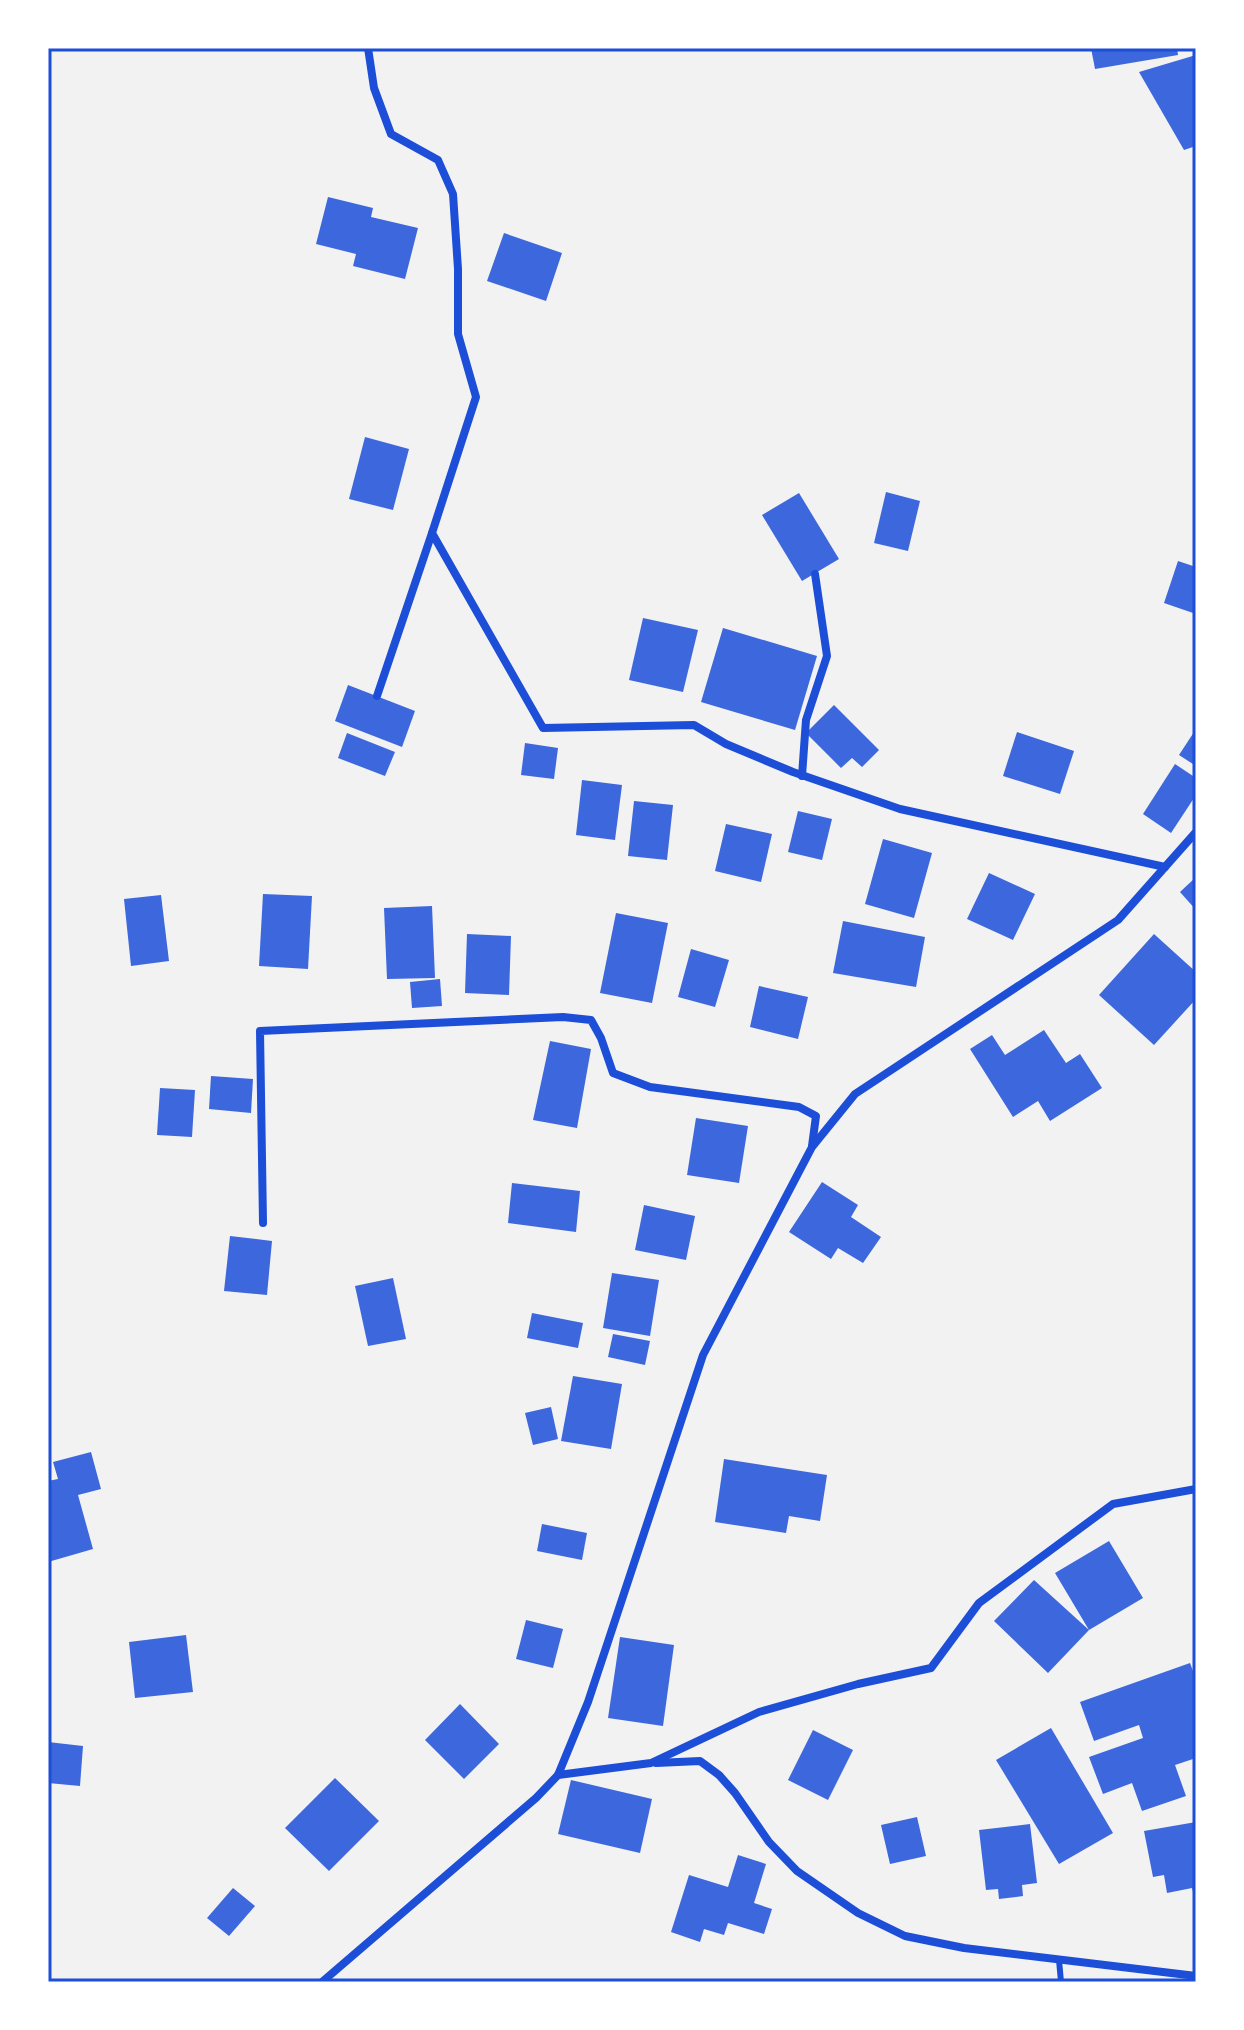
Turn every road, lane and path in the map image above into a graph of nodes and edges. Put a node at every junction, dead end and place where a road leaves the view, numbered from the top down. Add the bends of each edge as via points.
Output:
1 (368, 48) edge
2 (432, 533) junction
3 (815, 574) dead end
4 (377, 696) dead end
5 (802, 776) junction
6 (1196, 832) edge
7 (1165, 867) junction
8 (812, 1147) junction
9 (263, 1223) dead end
10 (1196, 1489) edge
11 (651, 1763) junction
12 (558, 1775) junction
13 (1059, 1960) junction
14 (1196, 1976) edge
15 (322, 1982) edge
16 (1061, 1982) edge

1 - 2 street via 374,88 391,134 438,160 453,194 458,334 476,397
2 - 4 street
2 - 5 street via 543,728 694,725
3 - 5 street via 827,656 806,720
5 - 7 street via 900,809
6 - 7 street
7 - 8 street via 1118,920 855,1094
8 - 9 street via 816,1116 799,1107 650,1087 613,1073 591,1020 260,1031
8 - 12 street via 703,1355 588,1702
10 - 11 street via 1113,1504 979,1603 931,1668 759,1712
11 - 12 street
11 - 13 street via 700,1761 735,1793 797,1871 893,1931 964,1948
12 - 15 street
13 - 14 street
13 - 16 lane

